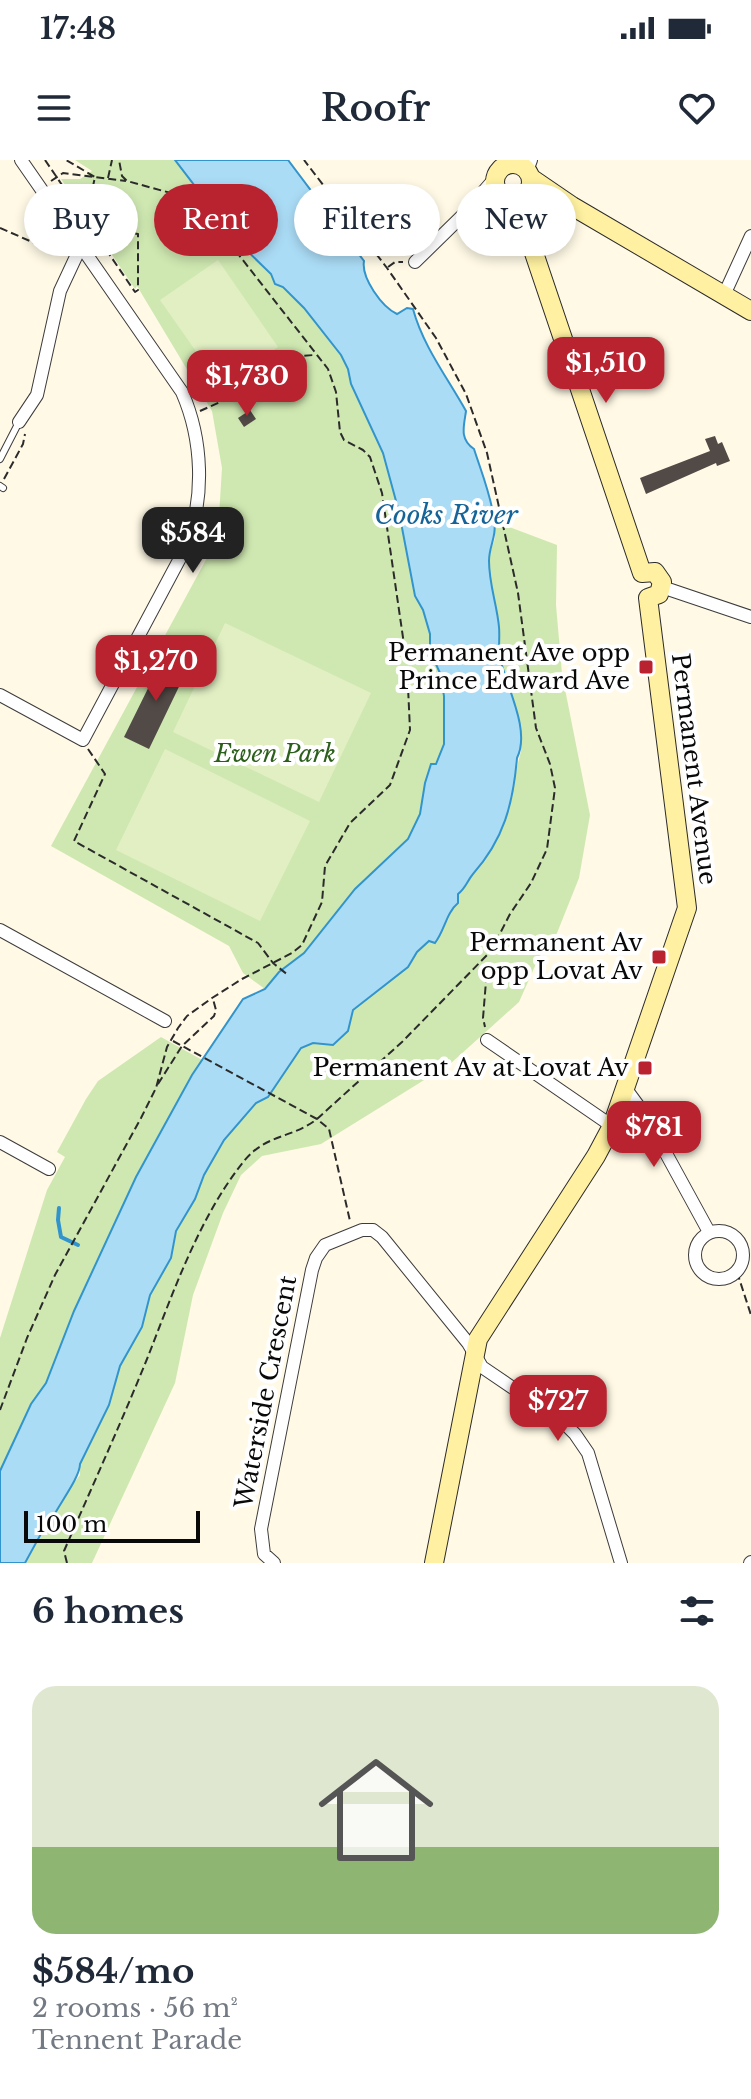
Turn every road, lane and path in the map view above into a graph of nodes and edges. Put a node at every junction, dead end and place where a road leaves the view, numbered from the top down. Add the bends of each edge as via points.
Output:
1 (21, 160) edge
2 (45, 160) edge
3 (66, 160) edge
4 (112, 160) edge
5 (119, 160) edge
6 (304, 160) edge
7 (514, 175) edge
8 (56, 177) junction
9 (95, 177) junction
10 (108, 179) junction
11 (127, 181) junction
12 (38, 184) edge
13 (45, 184) edge
14 (456, 222) edge
15 (0, 228) edge
16 (751, 236) edge
17 (24, 238) edge
18 (76, 256) edge
19 (88, 256) edge
20 (415, 262) joint
21 (387, 268) junction
22 (724, 295) junction
23 (751, 311) edge
24 (315, 355) junction
25 (190, 416) junction
26 (19, 422) junction
27 (0, 459) edge
28 (2, 487) edge
29 (655, 592) junction
30 (751, 617) edge
31 (0, 695) edge
32 (83, 740) junction
33 (0, 930) edge
34 (273, 963) junction
35 (483, 963) junction
36 (288, 975) dead end
37 (212, 998) junction
38 (165, 1021) dead end
39 (171, 1039) junction
40 (487, 1040) joint
41 (182, 1046) junction
42 (156, 1088) junction
43 (626, 1089) junction
44 (315, 1118) junction
45 (612, 1126) junction
46 (0, 1142) edge
47 (49, 1169) dead end
48 (709, 1232) junction
49 (354, 1233) junction
50 (737, 1272) junction
51 (751, 1315) edge
52 (473, 1352) junction
53 (0, 1410) edge
54 (67, 1563) edge
55 (274, 1563) edge
56 (434, 1563) edge
57 (621, 1563) edge

1 - 12 street
2 - 8 path
3 - 9 path
4 - 10 path
5 - 11 path
6 - 21 path
7 - 22 main road
7 - 29 main road, Permanent Avenue via 533,250 642,573 635,586 641,596
8 - 9 path
8 - 9 path via 135,292 138,234 107,227 104,206 90,200
8 - 13 path
9 - 10 path
10 - 11 path
11 - 24 path via 199,204
14 - 20 street
15 - 17 path
16 - 22 street
18 - 26 street via 60,291 37,395
19 - 25 street via 182,392
20 - 21 path via 395,262
21 - 35 path via 451,364 487,453 518,593 536,728 555,788 547,849
22 - 23 main road
24 - 25 path via 287,357
24 - 34 path via 333,380 340,432 370,457 382,493 407,665 410,730 390,785 350,823 325,866 322,902 302,945
25 - 32 street via 200,468 191,534
26 - 27 lane
26 - 28 path via 25,432 23,444
29 - 30 street
29 - 43 main road, Permanent Avenue via 687,908
31 - 32 street
32 - 34 path via 105,774 74,841 258,943
33 - 38 street
34 - 36 path
34 - 37 path
35 - 40 path
35 - 44 path
37 - 39 path via 187,1016
37 - 41 path via 214,1016
39 - 41 path
39 - 42 path
40 - 45 street
41 - 42 path
41 - 44 path
42 - 53 path via 55,1275
43 - 45 main road, Permanent Avenue
43 - 48 street
44 - 49 path via 329,1129
44 - 54 path via 306,1127 264,1143 244,1161 198,1234 64,1551
45 - 52 main road, Permanent Avenue via 484,1326
46 - 47 street
48 - 50 street via 726,1231 739,1241 744,1257
48 - 50 street via 697,1244 699,1269 722,1280
49 - 52 street via 373,1230 382,1237
49 - 55 street, Waterside Crescent via 325,1245 312,1270 261,1529 264,1554
50 - 51 path
52 - 56 main road, Permanent Avenue
52 - 57 street via 482,1367 563,1422 582,1443

